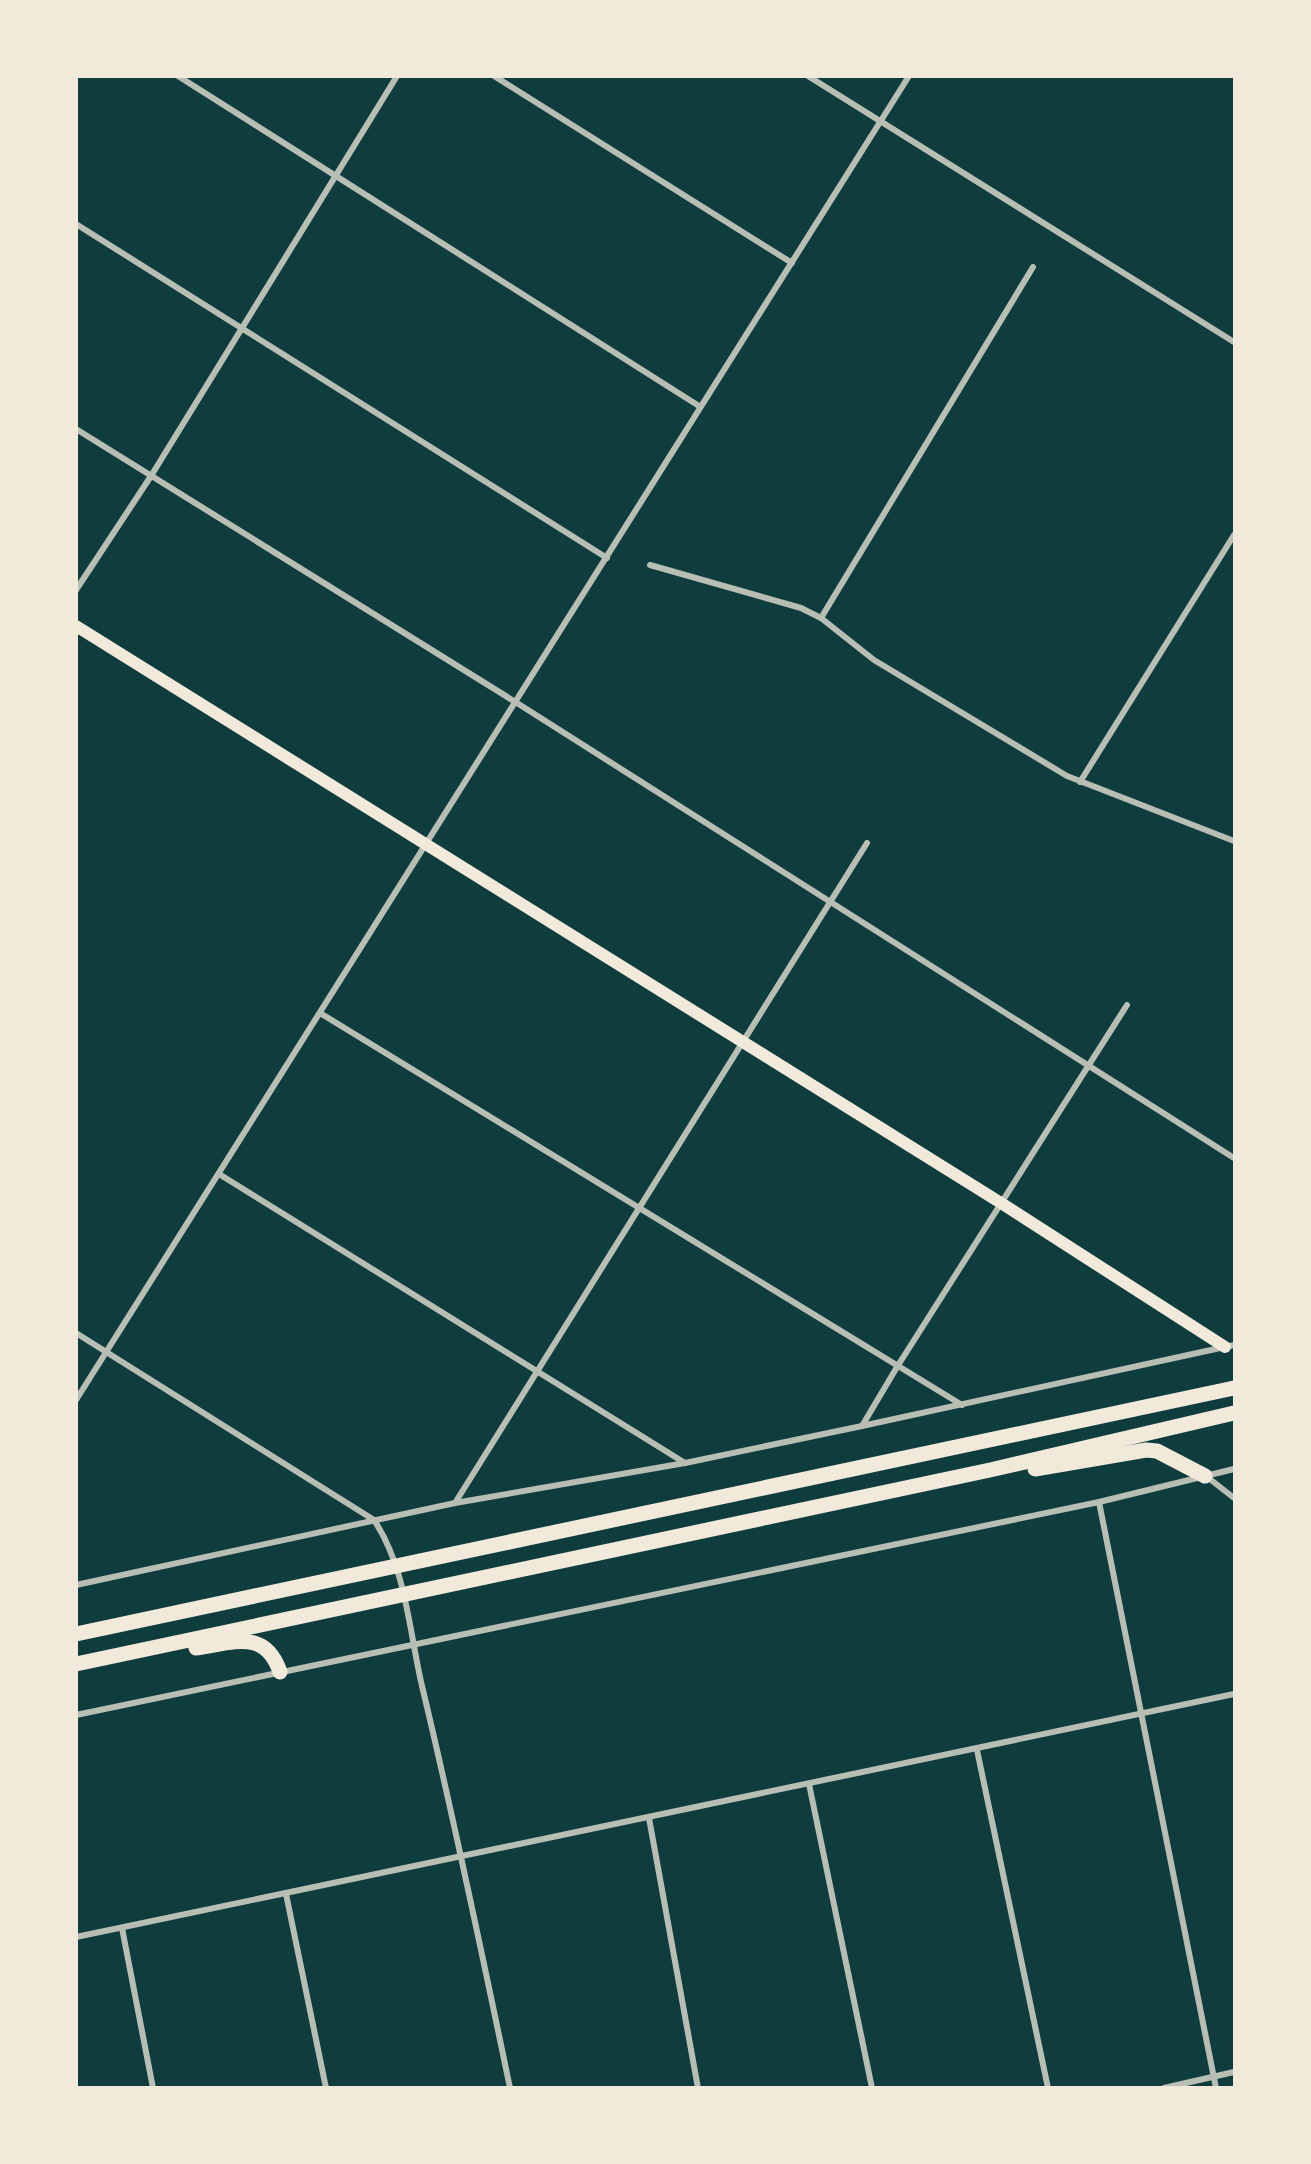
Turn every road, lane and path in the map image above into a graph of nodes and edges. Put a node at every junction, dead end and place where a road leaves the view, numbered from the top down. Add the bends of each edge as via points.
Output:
1 (178, 76) edge
2 (397, 76) edge
3 (494, 76) edge
4 (808, 76) edge
5 (909, 76) edge
6 (881, 122) junction
7 (335, 175) junction
8 (76, 224) edge
9 (792, 263) junction
10 (1033, 267) dead end
11 (241, 328) junction
12 (1234, 342) edge
13 (699, 406) junction
14 (76, 429) edge
15 (151, 476) junction
16 (1234, 535) edge
17 (607, 558) junction
18 (650, 565) dead end
19 (76, 590) edge
20 (821, 618) junction
21 (76, 626) edge
22 (517, 703) junction
23 (1080, 782) junction
24 (1234, 842) edge
25 (867, 843) dead end
26 (426, 844) junction
27 (832, 903) junction
28 (1127, 1005) dead end
29 (320, 1013) junction
30 (743, 1042) junction
31 (1089, 1066) junction
32 (1234, 1158) edge
33 (219, 1174) junction
34 (1001, 1203) junction
35 (639, 1209) junction
36 (76, 1334) edge
37 (1229, 1346) edge
38 (106, 1352) junction
39 (897, 1367) junction
40 (538, 1371) junction
41 (1234, 1388) edge
42 (76, 1400) edge
43 (962, 1405) junction
44 (1234, 1413) edge
45 (862, 1426) junction
46 (685, 1463) junction
47 (1234, 1469) edge
48 (990, 1470) junction
49 (1205, 1476) junction
50 (1234, 1498) edge
51 (1099, 1502) junction
52 (455, 1503) junction
53 (374, 1520) junction
54 (396, 1566) junction
55 (76, 1585) edge
56 (403, 1593) junction
57 (76, 1634) edge
58 (413, 1647) junction
59 (148, 1649) junction
60 (76, 1664) edge
61 (280, 1672) junction
62 (1234, 1694) edge
63 (1143, 1713) junction
64 (76, 1715) edge
65 (977, 1750) junction
66 (809, 1784) junction
67 (649, 1818) junction
68 (462, 1857) junction
69 (286, 1894) junction
70 (122, 1928) junction
71 (76, 1937) edge
72 (1234, 2072) edge
73 (1214, 2077) junction
74 (153, 2088) edge
75 (326, 2088) edge
76 (510, 2088) edge
77 (698, 2088) edge
78 (872, 2088) edge
79 (1048, 2088) edge
80 (1164, 2088) edge
81 (1216, 2088) edge

1 - 7 street
2 - 7 street
3 - 9 street
4 - 6 street
5 - 6 street
6 - 9 street
6 - 12 street
7 - 11 street
7 - 13 street
8 - 11 street
9 - 13 street
10 - 20 street
11 - 15 street
11 - 17 street
13 - 17 street
14 - 15 street
15 - 19 street
15 - 22 street
16 - 23 street
17 - 22 street
18 - 20 street via 801,608
20 - 23 street via 874,660
21 - 26 main road
22 - 26 street
22 - 27 street
23 - 24 street
25 - 27 street
26 - 29 street
26 - 30 main road
27 - 30 street
27 - 31 street
28 - 31 street
29 - 33 street
29 - 35 street
30 - 34 main road
30 - 35 street
31 - 32 street
31 - 34 street
33 - 38 street
33 - 40 street
34 - 37 main road
34 - 39 street
35 - 39 street
35 - 40 street
36 - 38 street
37 - 43 street
38 - 42 street
38 - 53 street
39 - 43 street
39 - 45 street
40 - 46 street
40 - 52 street
41 - 54 main road
43 - 45 street
44 - 48 main road
45 - 46 street
46 - 52 street
47 - 49 street
48 - 49 main road via 1023,1471 1146,1450 1157,1451
48 - 56 main road
49 - 50 street
49 - 51 street
51 - 58 street
51 - 63 street
52 - 53 street
53 - 54 street via 387,1539
53 - 55 street
54 - 56 street
54 - 57 main road
56 - 58 street
56 - 59 main road
58 - 61 street
58 - 68 street
59 - 60 main road
59 - 61 main road via 174,1651 247,1641 260,1643 268,1649
61 - 64 street
62 - 63 street
63 - 65 street
63 - 73 street
65 - 66 street
65 - 79 street
66 - 67 street
66 - 78 street
67 - 68 street
67 - 77 street
68 - 69 street
68 - 76 street
69 - 70 street
69 - 75 street
70 - 71 street
70 - 74 street
72 - 73 street
73 - 80 street
73 - 81 street

